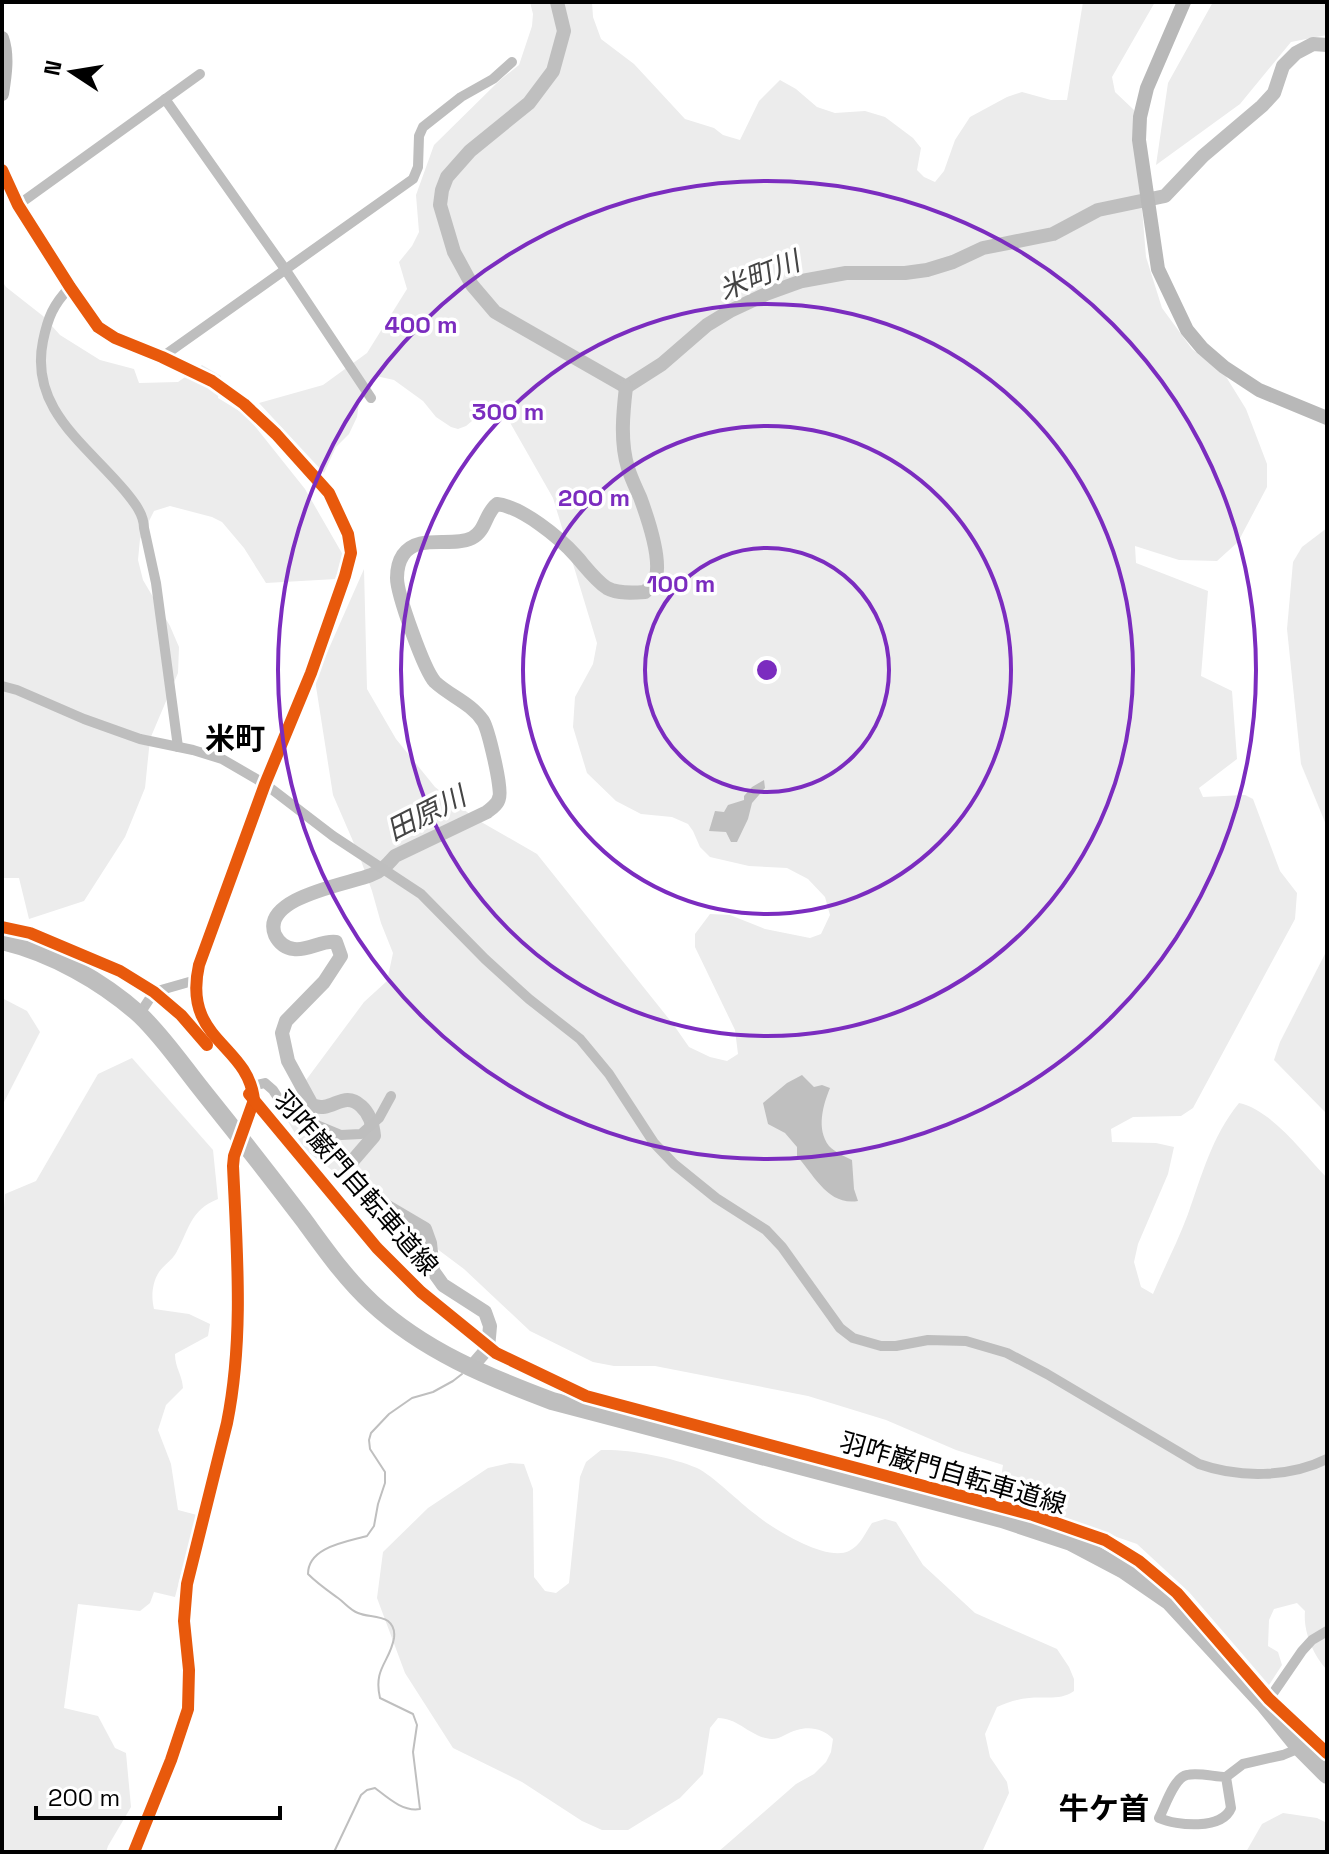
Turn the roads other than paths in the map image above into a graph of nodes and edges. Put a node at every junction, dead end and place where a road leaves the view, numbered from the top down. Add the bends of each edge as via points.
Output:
1 (1184, 2) edge
2 (2, 38) edge
3 (512, 62) dead end
4 (200, 74) dead end
5 (2, 94) edge
6 (165, 99) junction
7 (2, 170) edge
8 (18, 205) junction
9 (285, 269) junction
10 (70, 287) junction
11 (162, 357) junction
12 (371, 398) dead end
13 (1325, 419) edge
14 (2, 686) edge
15 (178, 747) junction
16 (265, 784) junction
17 (2, 941) edge
18 (196, 980) junction
19 (139, 1015) junction
20 (252, 1086) junction
21 (391, 1096) dead end
22 (241, 1139) junction
23 (1327, 1459) edge
24 (1327, 1631) edge
25 (1265, 1705) junction
26 (1300, 1748) junction
27 (1327, 1775) edge
28 (1226, 1777) junction
29 (134, 1852) edge

1 - 13 street via 1140,117 1158,269 1187,330 1202,348 1259,390
2 - 5 street
3 - 9 street via 423,127 413,179
4 - 6 street
6 - 8 street
6 - 9 street
7 - 8 street
8 - 10 street
9 - 11 street
9 - 12 street
10 - 11 street via 98,327
10 - 15 street via 48,319 42,381 60,419 122,487 145,524
11 - 16 street via 212,381 276,434 329,493 348,534 351,553 345,576
14 - 15 street via 108,728
15 - 16 street via 222,759
16 - 18 street
16 - 23 street via 421,894 485,959 580,1039 654,1143 716,1198 766,1230 853,1338 881,1346 928,1340 992,1347 1210,1468 1239,1474 1286,1471
17 - 19 highway via 80,973
18 - 19 street via 154,992
18 - 20 street via 204,1022
19 - 22 highway
20 - 21 street via 265,1083 288,1113 341,1135 361,1134 379,1118
20 - 22 street via 254,1100
22 - 25 highway via 348,1280 405,1330 447,1357 552,1401 1002,1519 1071,1542 1169,1601
22 - 29 street via 233,1166 235,1377 187,1584 188,1709
24 - 25 street via 1302,1651
25 - 26 highway
26 - 27 highway
26 - 28 street via 1243,1764
28 - 28 street via 1231,1808 1224,1818 1209,1824 1159,1818 1181,1777

